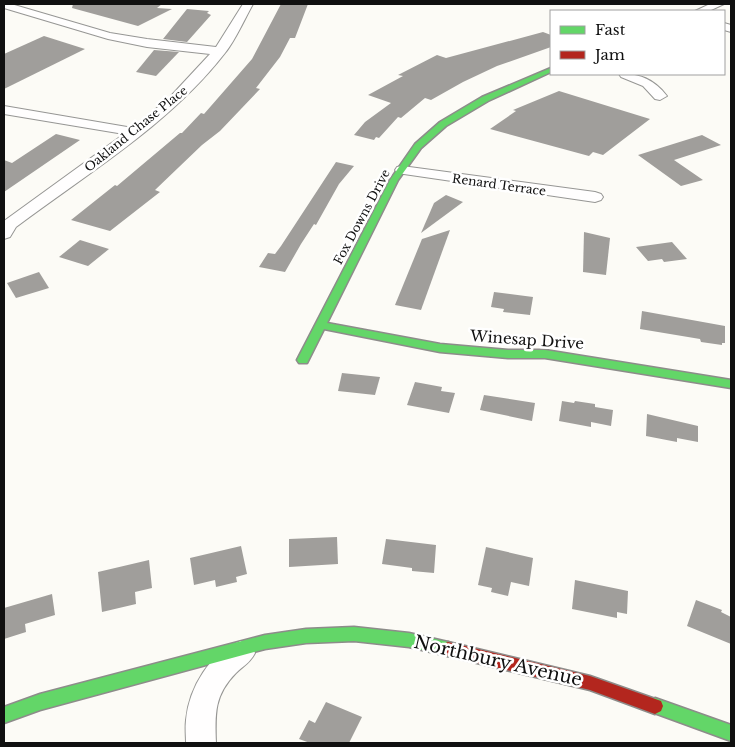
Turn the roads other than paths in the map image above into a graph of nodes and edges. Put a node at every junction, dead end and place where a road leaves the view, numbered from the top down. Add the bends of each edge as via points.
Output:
1 (9, 4) edge
2 (248, 4) edge
3 (719, 4) edge
4 (4, 6) edge
5 (703, 10) edge
6 (220, 52) junction
7 (550, 70) edge
8 (627, 75) edge
9 (660, 96) dead end
10 (4, 110) edge
11 (133, 132) junction
12 (402, 170) junction
13 (596, 197) dead end
14 (4, 234) edge
15 (321, 326) junction
16 (303, 360) dead end
17 (731, 384) edge
18 (256, 645) junction
19 (4, 715) edge
20 (731, 734) edge
21 (201, 743) edge

1 - 4 street
2 - 6 street, Oakland Chase Place
3 - 5 street
4 - 6 street via 116,38
6 - 11 street, Oakland Chase Place via 191,84
7 - 12 street, Fox Downs Drive via 486,99 443,124 418,146
8 - 9 street via 647,83
10 - 11 street
11 - 14 street, Oakland Chase Place via 10,224
12 - 13 street, Renard Terrace
12 - 15 street, Fox Downs Drive
15 - 16 street, Fox Downs Drive
15 - 17 street, Winesap Drive via 440,348 545,354
18 - 19 street, Northbury Avenue via 40,702
18 - 20 street, Northbury Avenue via 306,636 344,634 409,640 590,683
18 - 21 street, Northbury Avenue via 236,656 218,674 206,695 200,719

